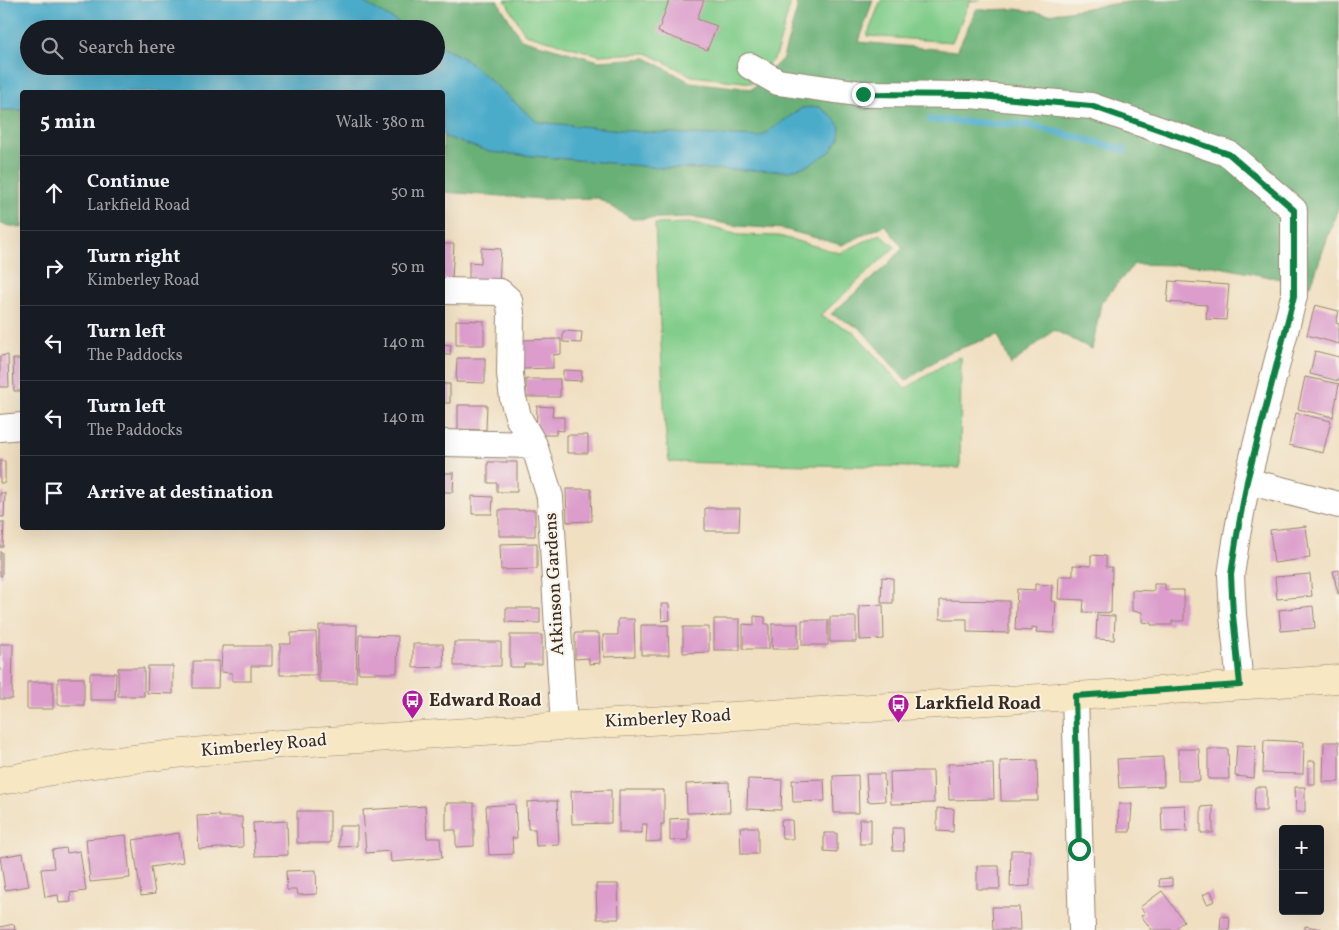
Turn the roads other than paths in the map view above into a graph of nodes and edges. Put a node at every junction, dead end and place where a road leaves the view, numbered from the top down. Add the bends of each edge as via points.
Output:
1 (750, 66) dead end
2 (445, 291) edge
3 (20, 426) edge
4 (0, 428) edge
5 (445, 443) edge
6 (534, 445) junction
7 (1247, 481) junction
8 (1339, 505) edge
9 (1339, 679) edge
10 (1240, 685) junction
11 (1075, 696) junction
12 (564, 726) junction
13 (0, 781) edge
14 (1082, 930) edge

1 - 7 street via 778,82 863,94 970,95 1091,106 1229,154 1294,210 1294,296
2 - 6 street, Atkinson Gardens via 500,292 509,300 513,399 519,419
3 - 4 street
5 - 6 street
6 - 12 street, Atkinson Gardens via 550,497
7 - 8 street
7 - 10 street via 1231,575
9 - 10 street, Kimberley Road
10 - 11 street, Kimberley Road
11 - 12 street, Kimberley Road
11 - 14 street
12 - 13 street, Kimberley Road via 182,753 77,766

